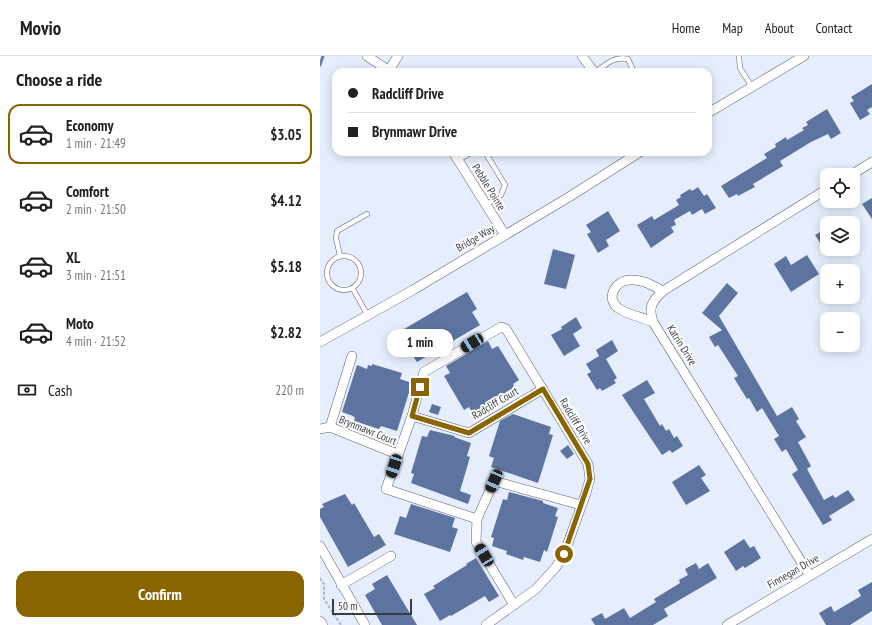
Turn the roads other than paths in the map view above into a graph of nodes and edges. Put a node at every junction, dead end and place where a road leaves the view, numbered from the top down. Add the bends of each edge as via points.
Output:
1 (367, 56) edge
2 (398, 56) edge
3 (582, 56) edge
4 (739, 56) edge
5 (804, 56) edge
6 (385, 68) edge
7 (392, 68) edge
8 (592, 68) edge
9 (600, 68) edge
10 (632, 68) edge
11 (752, 87) junction
12 (712, 111) edge
13 (456, 156) edge
14 (487, 156) edge
15 (633, 156) edge
16 (872, 162) edge
17 (860, 169) edge
18 (820, 193) edge
19 (486, 205) junction
20 (367, 214) dead end
21 (505, 235) junction
22 (340, 256) junction
23 (353, 289) junction
24 (663, 290) junction
25 (368, 316) junction
26 (653, 322) junction
27 (320, 342) edge
28 (352, 356) dead end
29 (543, 389) junction
30 (412, 416) junction
31 (330, 427) junction
32 (320, 429) edge
33 (397, 454) junction
34 (581, 505) junction
35 (477, 519) junction
36 (872, 539) edge
37 (320, 546) edge
38 (391, 556) dead end
39 (810, 576) junction
40 (341, 585) junction
41 (514, 605) junction
42 (365, 625) edge
43 (486, 625) edge
44 (727, 625) edge

1 - 6 street
2 - 7 street
3 - 8 street
4 - 11 lane via 740,68
5 - 11 street
9 - 10 lane via 619,57 628,59
11 - 12 street
13 - 19 street, Pebble Pointe
14 - 19 lane via 505,185 501,195
15 - 21 street, Bridge Way
16 - 17 street
18 - 24 street, Katrin Drive
19 - 21 street, Pebble Pointe
20 - 22 lane via 337,232
21 - 25 street, Bridge Way
22 - 23 lane via 356,260 361,270 360,281
22 - 23 lane via 335,258 328,268 328,280 336,289
23 - 25 lane
24 - 26 street, Katrin Drive via 653,300 650,314
24 - 26 street via 629,280 615,285 613,301 617,307
25 - 27 street, Bridge Way
26 - 39 street, Katrin Drive
28 - 31 street
29 - 30 street, Radcliff Court via 469,433
29 - 30 street, Radcliff Drive via 506,328 501,327 424,372
29 - 34 street, Radcliff Drive via 588,464 590,479
30 - 33 street
31 - 32 street
31 - 33 street, Brynmawr Court
33 - 35 street via 386,489
34 - 35 street via 494,481
34 - 41 street, Radcliff Drive via 564,554 556,567 536,589
35 - 41 street via 476,542
36 - 39 street, Finnegan Drive
37 - 40 street
38 - 40 street
39 - 44 street, Finnegan Drive
40 - 42 street
41 - 43 street, Radcliff Drive

